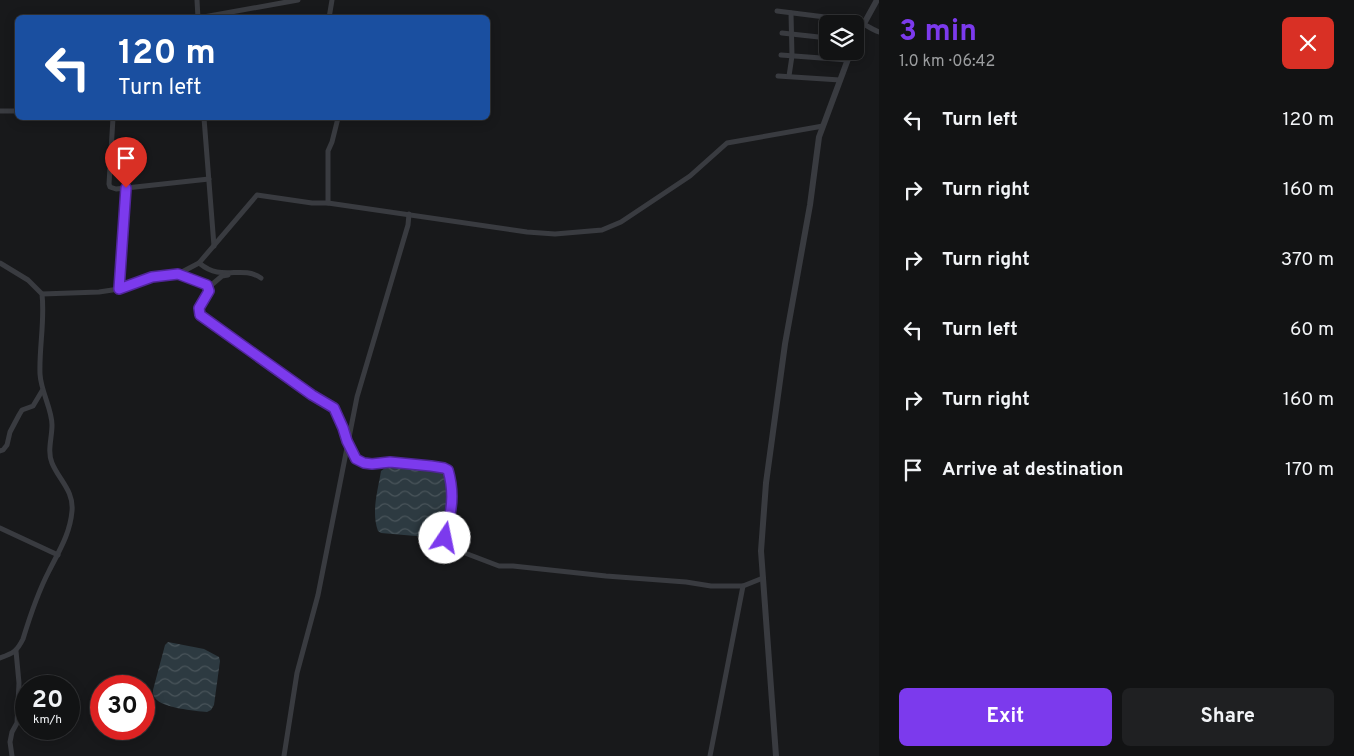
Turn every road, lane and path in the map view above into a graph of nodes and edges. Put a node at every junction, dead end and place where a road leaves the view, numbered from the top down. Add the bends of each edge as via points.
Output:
1 (197, 0) edge
2 (298, 0) edge
3 (332, 0) edge
4 (877, 0) edge
5 (777, 11) dead end
6 (791, 13) junction
7 (198, 15) edge
8 (215, 15) edge
9 (330, 15) edge
10 (819, 16) edge
11 (864, 24) joint
12 (879, 32) edge
13 (782, 33) dead end
14 (792, 35) junction
15 (819, 37) edge
16 (781, 55) dead end
17 (792, 56) junction
18 (819, 58) edge
19 (848, 60) edge
20 (778, 76) dead end
21 (789, 76) junction
22 (840, 80) junction
23 (0, 111) edge
24 (15, 111) edge
25 (113, 120) edge
26 (204, 120) edge
27 (338, 120) edge
28 (823, 126) junction
29 (209, 179) junction
30 (126, 188) junction
31 (328, 203) junction
32 (409, 214) junction
33 (214, 246) junction
34 (0, 263) edge
35 (199, 263) junction
36 (238, 272) junction
37 (178, 274) junction
38 (259, 275) dead end
39 (209, 287) junction
40 (119, 289) junction
41 (42, 294) junction
42 (42, 391) junction
43 (347, 441) junction
44 (0, 451) edge
45 (0, 528) edge
46 (58, 555) junction
47 (763, 578) junction
48 (742, 586) junction
49 (16, 651) junction
50 (0, 658) edge
51 (12, 756) edge
52 (284, 756) edge
53 (710, 756) edge
54 (776, 756) edge

1 - 7 street
2 - 8 street
3 - 9 street
4 - 11 street
5 - 6 street
6 - 10 street
6 - 14 street
11 - 12 street
13 - 14 street
14 - 15 street
14 - 17 street
16 - 17 street
17 - 18 street
17 - 21 street
19 - 22 street
20 - 21 street
21 - 22 street
22 - 28 street
23 - 24 street
25 - 30 street via 110,187
26 - 29 street
27 - 31 street via 328,152
28 - 32 street via 727,143 690,176 621,222 602,230 554,234 527,232
28 - 47 street via 787,335 766,483 761,551
29 - 30 street
29 - 33 street
30 - 40 street
31 - 32 street
31 - 33 street via 257,195
32 - 43 street via 356,398
33 - 35 street
34 - 41 street via 28,280
35 - 36 street via 218,273
35 - 37 street
36 - 38 street
36 - 39 street via 222,276
37 - 39 street
37 - 40 street via 152,277
39 - 43 street via 199,308 200,315 334,408
40 - 41 street
41 - 42 street
42 - 44 street via 33,406 22,410 7,445
42 - 46 street via 51,417 52,462 72,502 69,529
43 - 48 street via 356,459 364,463 390,462 448,470 452,500 445,538 457,550 499,566 711,586
43 - 52 street via 318,594 297,673
45 - 46 street
46 - 49 street
47 - 48 street
47 - 54 street
48 - 53 street
49 - 50 street
49 - 51 street via 17,723 10,742

